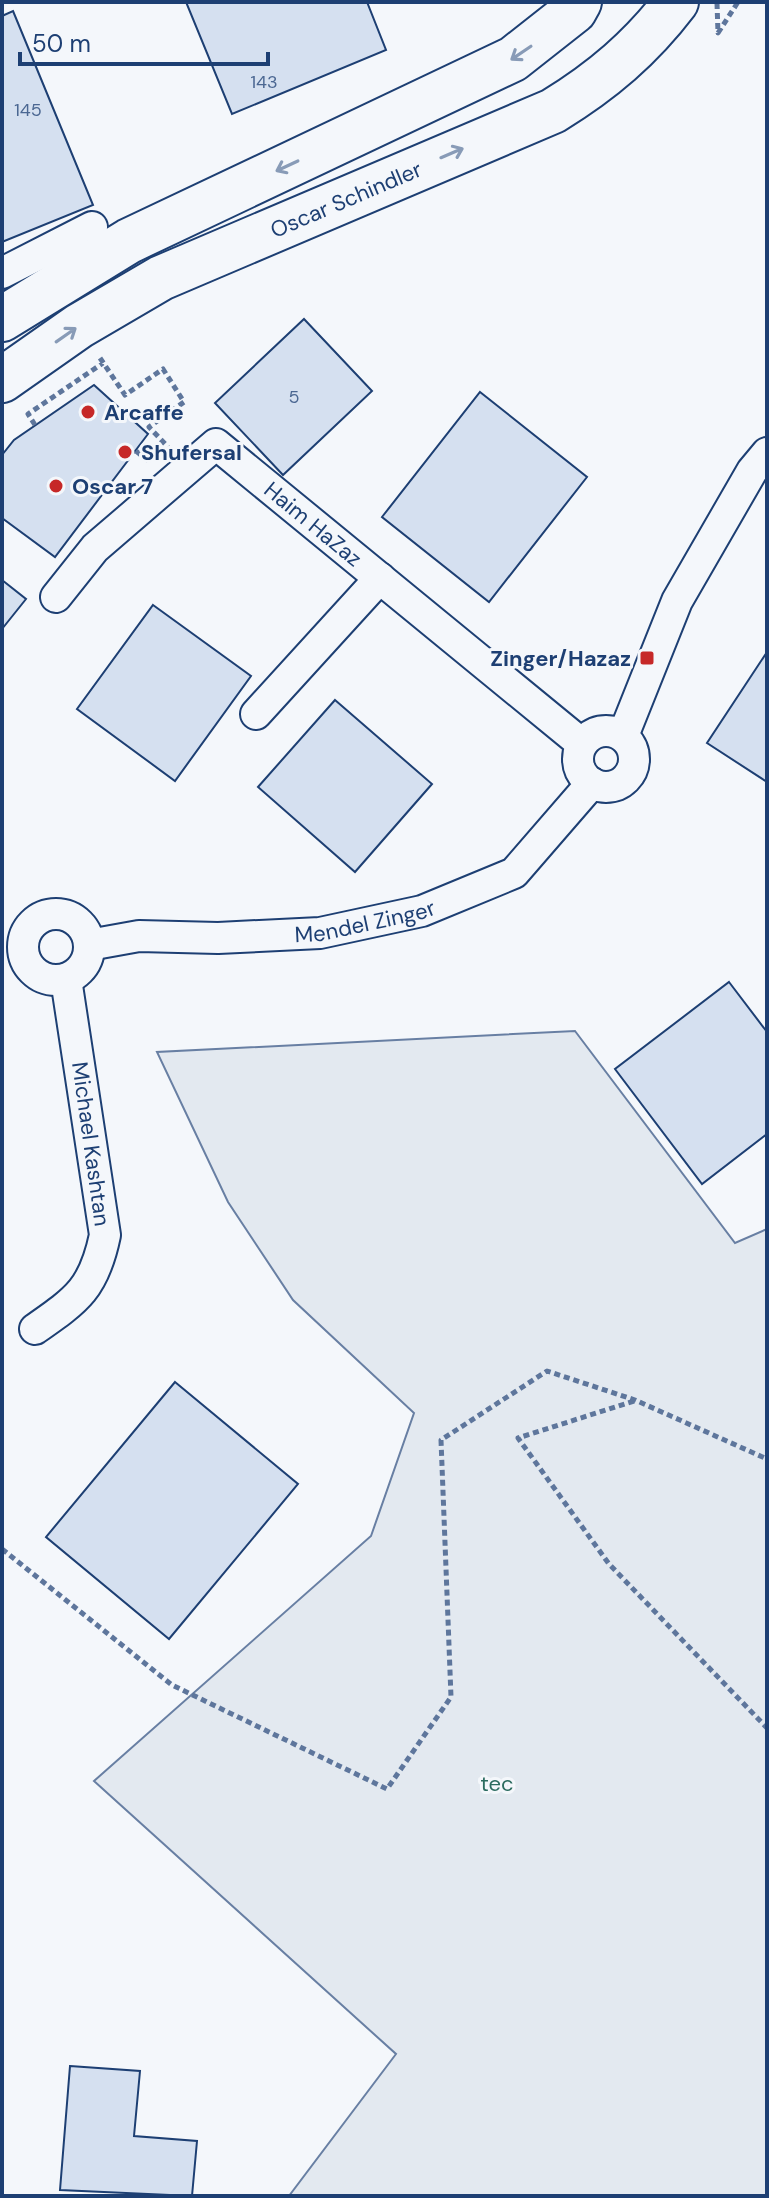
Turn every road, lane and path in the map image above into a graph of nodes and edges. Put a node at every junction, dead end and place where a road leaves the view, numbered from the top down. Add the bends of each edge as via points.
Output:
1 (579, 2) edge
2 (676, 2) edge
3 (716, 2) edge
4 (738, 2) edge
5 (92, 227) dead end
6 (2, 273) edge
7 (2, 319) edge
8 (79, 326) junction
9 (103, 363) junction
10 (2, 380) edge
11 (35, 425) dead end
12 (216, 444) junction
13 (767, 453) edge
14 (380, 578) junction
15 (56, 597) dead end
16 (256, 714) dead end
17 (623, 736) junction
18 (582, 744) junction
19 (592, 783) junction
20 (89, 945) junction
21 (14, 963) edge
22 (66, 979) junction
23 (35, 1329) dead end
24 (635, 1400) junction
25 (767, 1459) edge
26 (2, 1549) edge
27 (767, 1728) edge

1 -> 7 main road via 513,59 129,241
8 -> 2 main road, Oscar Schindler via 209,255 553,111 629,57
3 - 4 path via 718,33
5 - 6 street
8 - 9 path
10 -> 8 main road, Oscar Schindler
9 - 11 path via 28,414
9 - 12 path via 125,395 163,369 184,402 149,427 171,450
12 - 14 street, Haim HaZaz
12 - 15 street via 95,548
13 - 17 street via 677,601
14 - 16 street
14 - 18 street, Haim HaZaz
17 - 18 street via 605,730
17 - 19 street via 634,761 626,778 610,786
18 - 19 street via 580,770
19 - 20 street, Mendel Zinger via 514,873 422,911 320,933 139,936
20 - 21 street via 73,918 52,913 33,922
20 - 22 street via 86,962
21 - 22 street via 38,976
22 - 23 street, Michael Kashtan via 105,1235 98,1270 74,1302
24 - 25 path
24 - 26 path via 547,1371 441,1440 451,1697 387,1789 172,1685
24 - 27 path via 518,1438 609,1564

